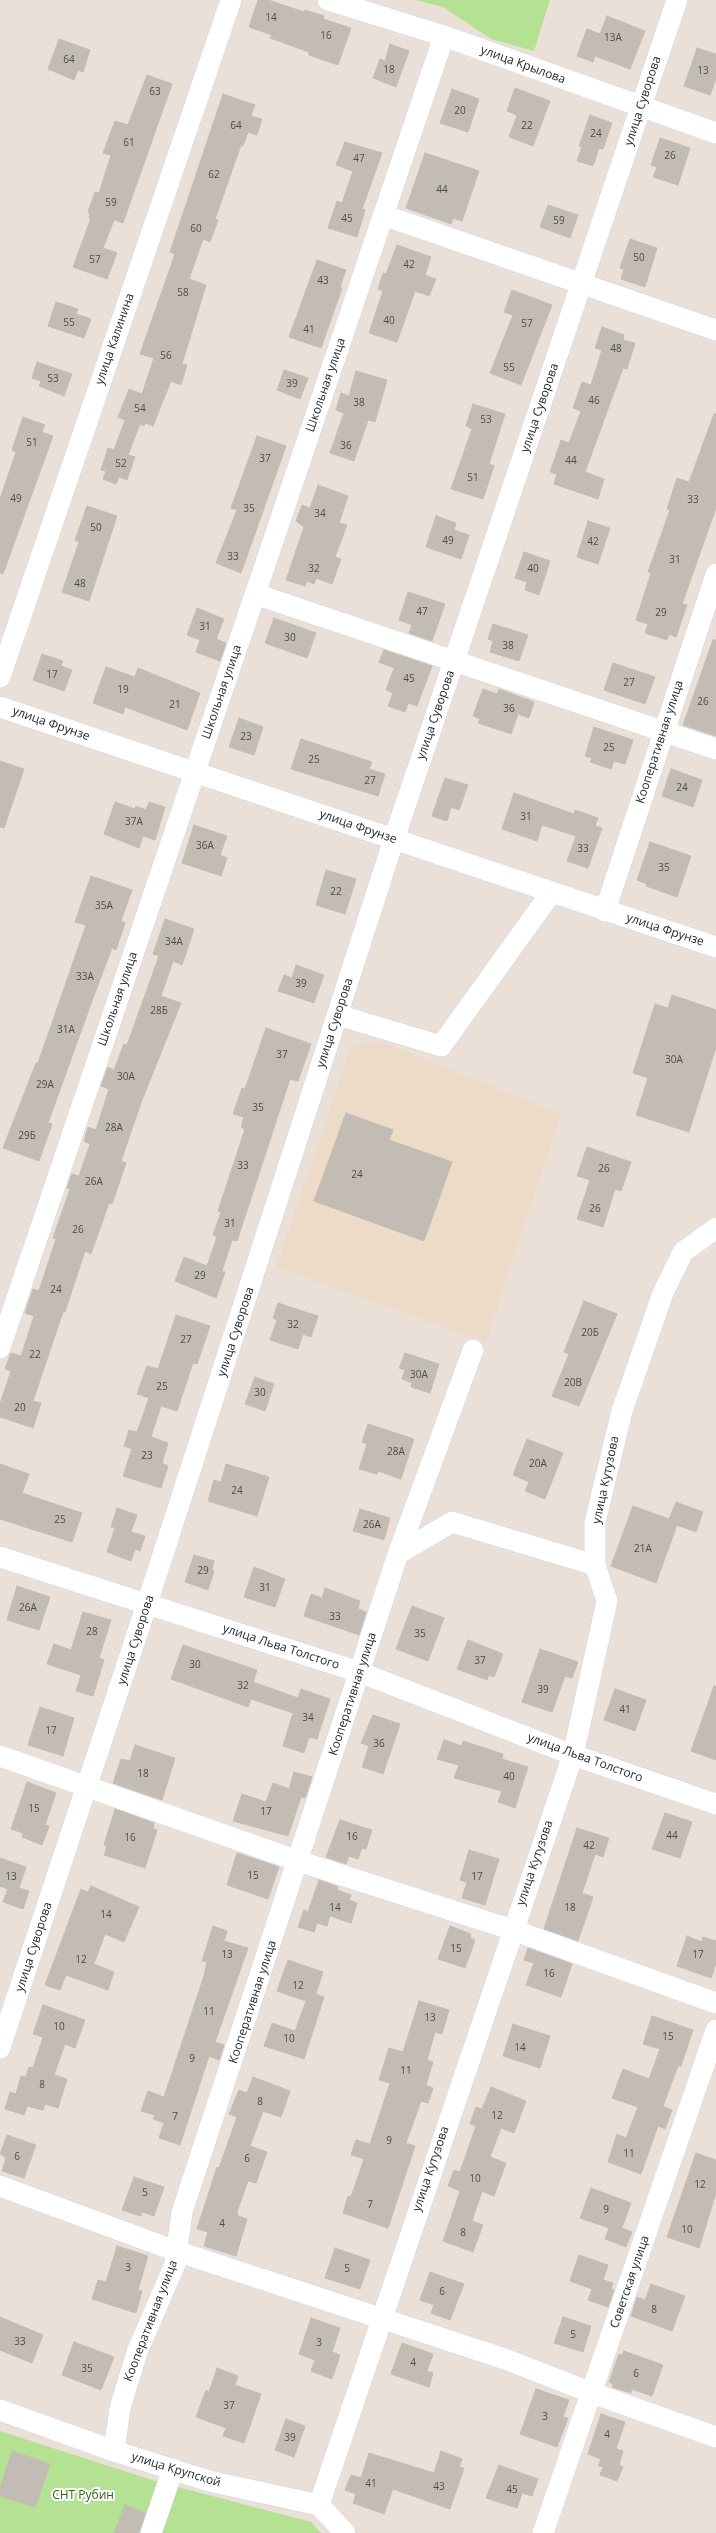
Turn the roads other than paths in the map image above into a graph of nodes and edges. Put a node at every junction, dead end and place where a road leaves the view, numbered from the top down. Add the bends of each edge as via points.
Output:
1 (231, 0) edge
2 (328, 0) edge
3 (677, 0) edge
4 (444, 36) junction
5 (642, 107) junction
6 (716, 133) edge
7 (383, 215) junction
8 (582, 283) junction
9 (716, 330) edge
10 (716, 574) edge
11 (255, 594) junction
12 (454, 662) junction
13 (0, 677) edge
14 (0, 707) edge
15 (664, 732) junction
16 (716, 749) edge
17 (195, 772) junction
18 (394, 839) junction
19 (551, 893) junction
20 (605, 911) junction
21 (716, 947) edge
22 (338, 1015) junction
23 (716, 1228) edge
24 (0, 1348) edge
25 (473, 1350) dead end
26 (398, 1554) junction
27 (0, 1557) edge
28 (595, 1565) junction
29 (147, 1604) junction
30 (360, 1672) junction
31 (573, 1755) junction
32 (0, 1756) edge
33 (87, 1786) junction
34 (716, 1804) edge
35 (298, 1861) junction
36 (513, 1930) junction
37 (716, 2003) edge
38 (716, 2030) edge
39 (0, 2048) edge
40 (0, 2186) edge
41 (176, 2251) junction
42 (381, 2319) junction
43 (592, 2393) junction
44 (0, 2410) edge
45 (716, 2437) edge
46 (114, 2451) junction
47 (173, 2469) junction
48 (319, 2505) junction
49 (151, 2533) edge
50 (345, 2533) edge
51 (543, 2533) edge

1 - 13 street, улица Калинина
2 - 4 street, улица Крылова
3 - 5 street, улица Суворова
4 - 5 street, улица Крылова
4 - 7 street, Школьная улица
5 - 6 street, улица Крылова
5 - 8 street, улица Суворова
7 - 8 street
7 - 11 street, Школьная улица
8 - 9 street
8 - 12 street, улица Суворова
10 - 15 street, Кооперативная улица
11 - 12 street
11 - 17 street, Школьная улица
12 - 15 street
12 - 18 street, улица Суворова
14 - 17 street, улица Фрунзе
15 - 16 street
15 - 20 street, Кооперативная улица
17 - 18 street, улица Фрунзе
17 - 24 street, Школьная улица
18 - 19 street, улица Фрунзе
18 - 22 street, улица Суворова
19 - 20 street, улица Фрунзе
19 - 22 street via 441,1046
20 - 21 street, улица Фрунзе
22 - 29 street, улица Суворова
23 - 28 street, улица Кутузова via 683,1252 663,1294 622,1411 596,1522
25 - 26 street, Кооперативная улица
26 - 28 street via 452,1522
26 - 30 street, Кооперативная улица
27 - 29 street, улица Льва Толстого
28 - 31 street, улица Кутузова via 607,1601
29 - 30 street, улица Льва Толстого
29 - 33 street, улица Суворова
30 - 31 street, улица Льва Толстого
30 - 35 street, Кооперативная улица
31 - 34 street, улица Льва Толстого
31 - 36 street, улица Кутузова
32 - 33 street
33 - 35 street
33 - 39 street, улица Суворова
35 - 36 street
35 - 41 street, Кооперативная улица via 182,2212
36 - 37 street
36 - 42 street, улица Кутузова
38 - 43 street, Советская улица
40 - 41 street
41 - 42 street
41 - 46 street, Кооперативная улица via 174,2264 135,2359 120,2408
42 - 43 street via 505,2358
42 - 48 street, улица Кутузова
43 - 45 street
43 - 51 street, Советская улица
44 - 46 street, улица Крупской
46 - 47 street, улица Крупской
47 - 48 street, улица Крупской via 209,2481
47 - 49 street
48 - 50 street

